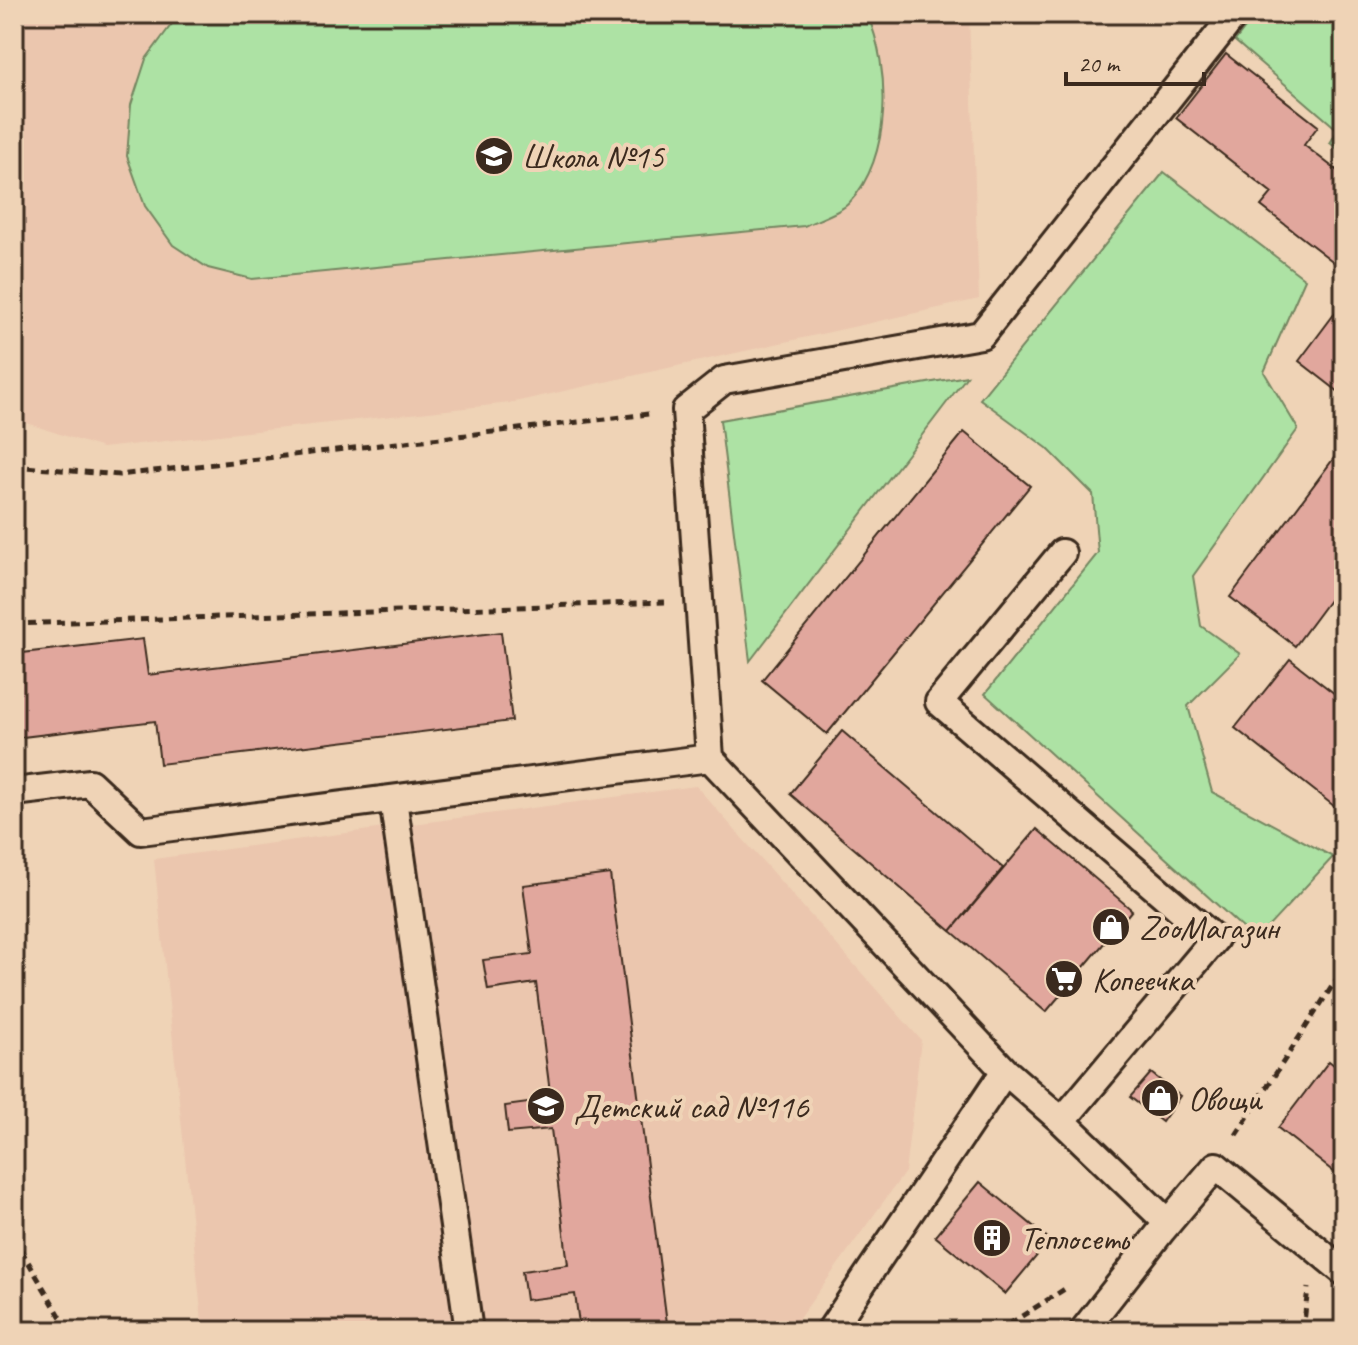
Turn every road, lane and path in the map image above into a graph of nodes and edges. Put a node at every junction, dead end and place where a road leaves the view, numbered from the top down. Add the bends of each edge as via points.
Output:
1 (1235, 14) edge
2 (686, 410) junction
3 (14, 466) edge
4 (1062, 553) dead end
5 (699, 601) junction
6 (14, 624) edge
7 (710, 758) junction
8 (14, 792) edge
9 (393, 799) junction
10 (1344, 968) edge
11 (1005, 1071) junction
12 (1062, 1121) junction
13 (1216, 1166) junction
14 (1168, 1223) junction
15 (14, 1238) edge
16 (1344, 1272) edge
17 (69, 1331) edge
18 (469, 1331) edge
19 (830, 1331) edge
20 (1083, 1331) edge

1 - 2 lane via 981,335 724,380
2 - 3 path via 119,475
2 - 5 lane
4 - 12 lane via 939,702 1215,939
5 - 6 path
5 - 7 lane
7 - 9 lane
7 - 11 lane
8 - 9 lane via 90,783 141,831
9 - 18 lane
10 - 13 path
11 - 12 lane
11 - 19 lane
12 - 14 lane
13 - 14 lane
13 - 16 lane
14 - 20 lane
15 - 17 path

